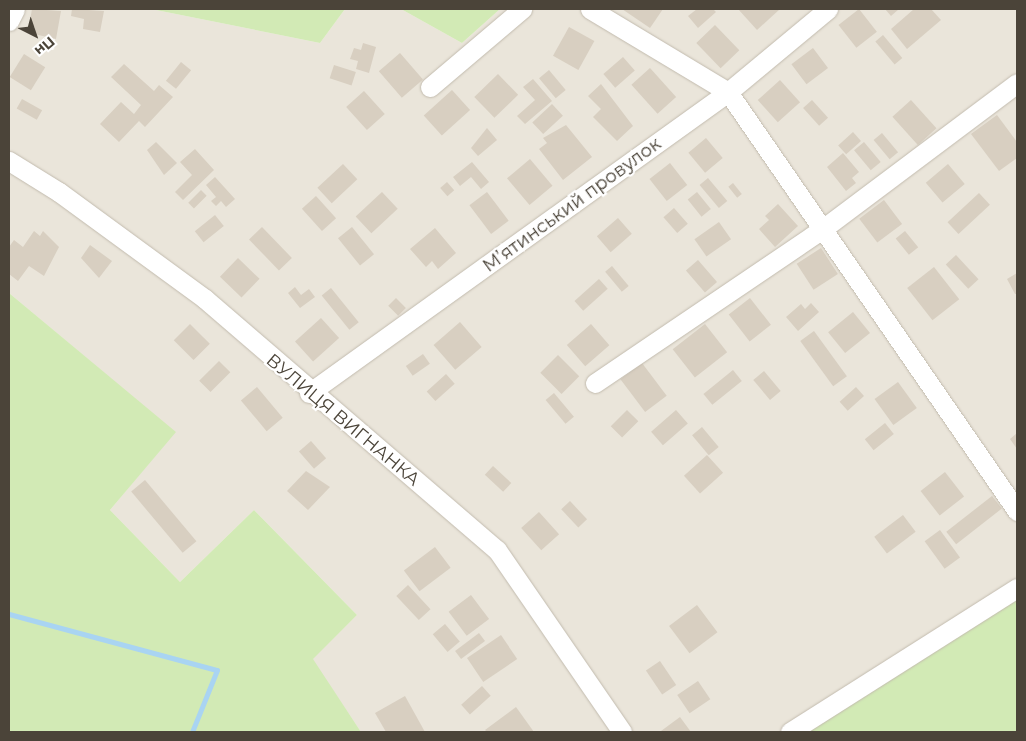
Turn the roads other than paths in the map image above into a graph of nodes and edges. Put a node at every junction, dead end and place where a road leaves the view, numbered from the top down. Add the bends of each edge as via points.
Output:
1 (15, 9) edge
2 (522, 9) edge
3 (590, 9) edge
4 (828, 9) edge
5 (9, 20) edge
6 (1017, 83) edge
7 (430, 86) dead end
8 (728, 92) junction
9 (9, 161) edge
10 (824, 228) junction
11 (595, 382) dead end
12 (309, 393) junction
13 (1017, 511) edge
14 (1017, 588) edge
15 (622, 732) edge
16 (790, 732) edge

1 - 5 street
2 - 7 street
3 - 8 street
4 - 8 street, Мʼятинський провулок
6 - 10 street
8 - 10 street
8 - 12 street, Мʼятинський провулок
9 - 12 street, ВУЛИЦЯ ВИГНАНКА via 59,192 204,299
10 - 11 street
10 - 13 street
12 - 15 street, ВУЛИЦЯ ВИГНАНКА via 497,550
14 - 16 street

